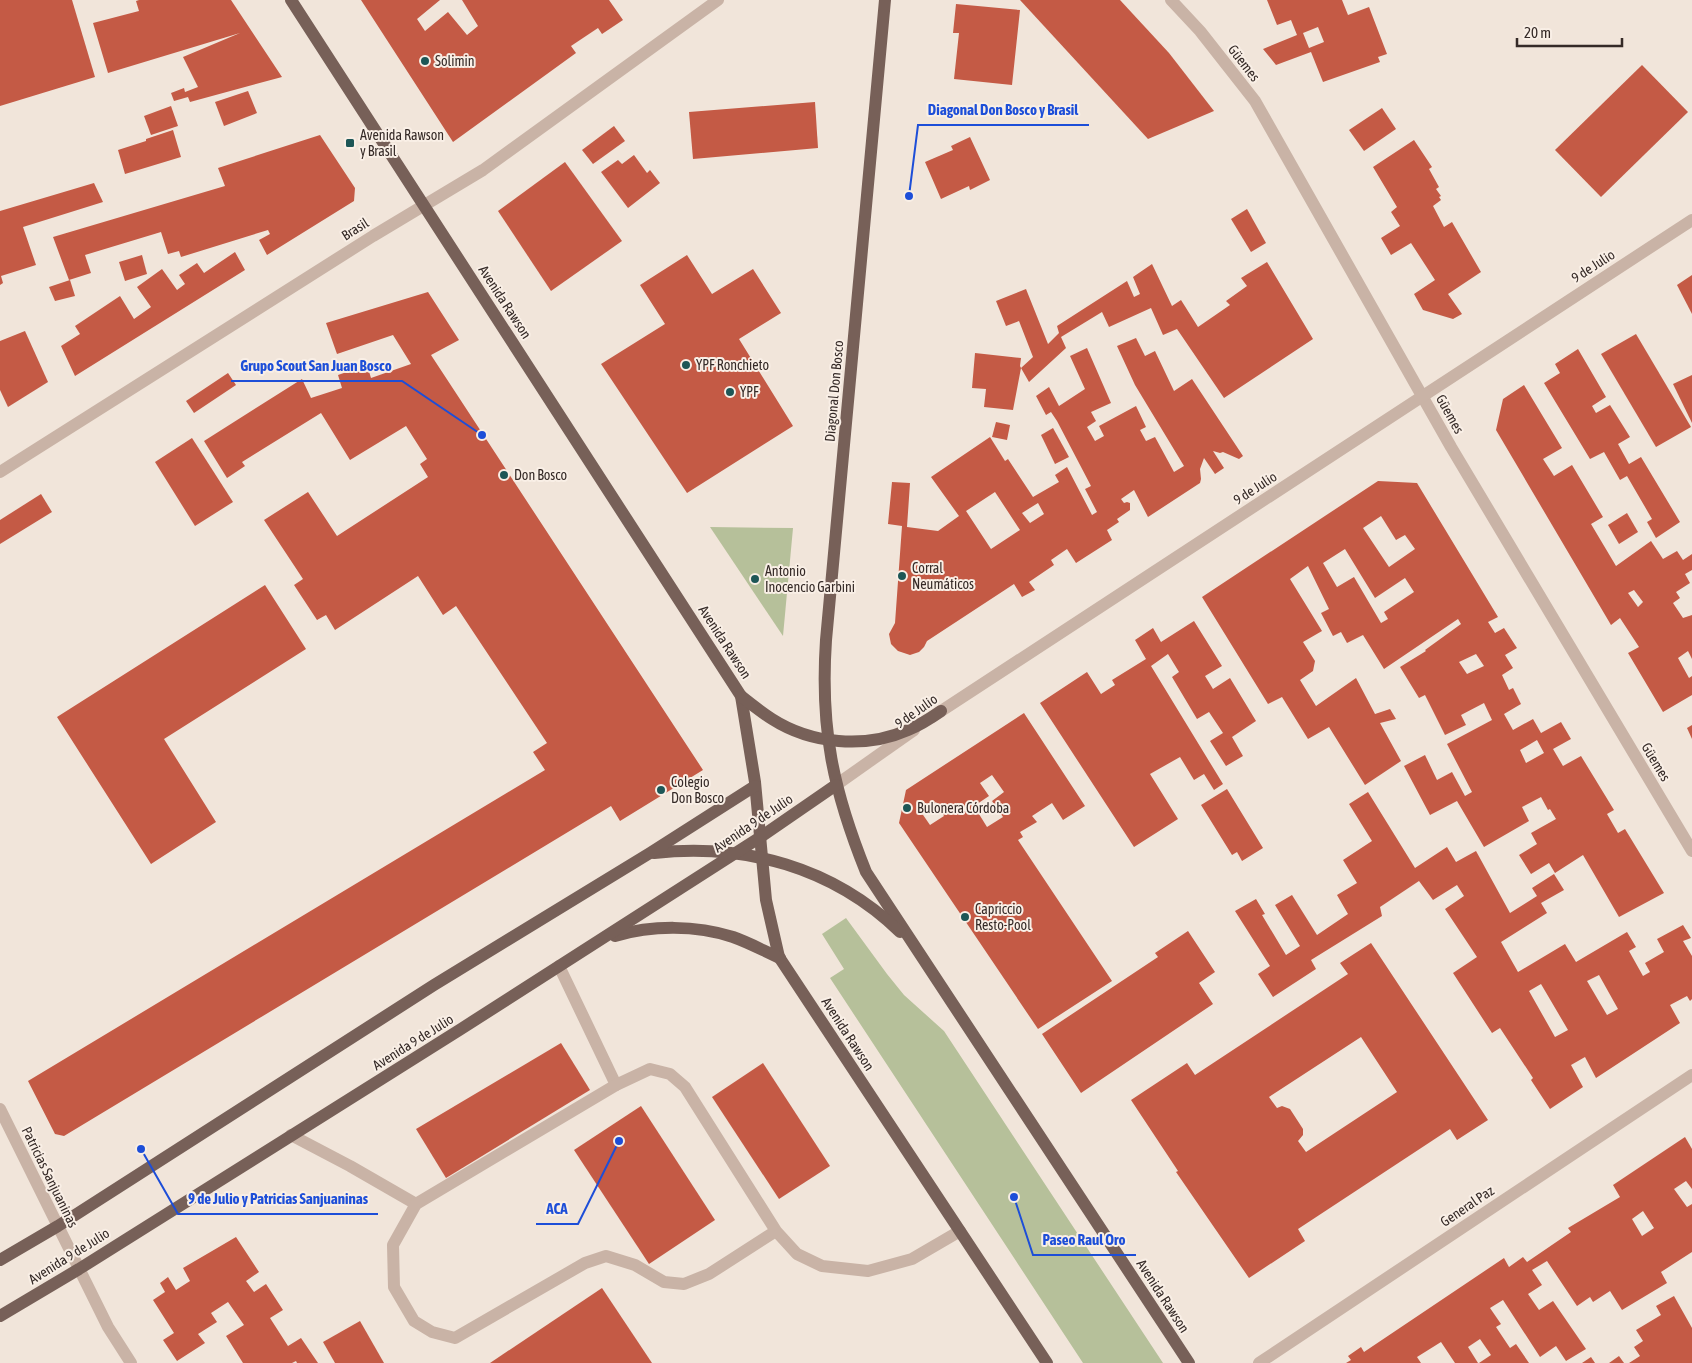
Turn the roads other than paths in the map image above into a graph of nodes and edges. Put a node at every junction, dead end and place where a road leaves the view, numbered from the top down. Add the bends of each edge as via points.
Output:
1 (291, 0) edge
2 (718, 0) edge
3 (885, 0) edge
4 (1172, 0) edge
5 (424, 205) junction
6 (1692, 220) edge
7 (1422, 396) junction
8 (0, 472) edge
9 (741, 696) junction
10 (942, 711) junction
11 (827, 739) junction
12 (836, 785) junction
13 (755, 786) junction
14 (759, 838) junction
15 (1692, 851) edge
16 (650, 853) junction
17 (736, 853) junction
18 (761, 857) junction
19 (600, 940) junction
20 (918, 952) junction
21 (780, 958) junction
22 (559, 966) junction
23 (1692, 1075) edge
24 (616, 1085) junction
25 (0, 1109) edge
26 (291, 1135) junction
27 (416, 1204) junction
28 (58, 1226) junction
29 (776, 1231) junction
30 (960, 1232) junction
31 (0, 1260) edge
32 (79, 1269) junction
33 (0, 1316) edge
34 (131, 1363) edge
35 (1047, 1363) edge
36 (1190, 1363) edge
37 (1259, 1363) edge

1 - 5 main road, Avenida Rawson
2 - 5 street, Brasil via 483,170
3 - 11 main road, Diagonal Don Bosco via 826,640 824,708
4 - 7 street, Güemes via 1254,101
5 - 8 street, Brasil
5 - 9 main road, Avenida Rawson
6 - 7 street, 9 de Julio
7 - 10 street, 9 de Julio
7 - 15 street, Güemes
9 - 11 main road via 773,720 810,736
9 - 13 main road, Avenida Rawson
10 - 11 main road via 925,722 888,736 848,741
10 - 12 street, 9 de Julio
11 - 12 main road, Diagonal Don Bosco
12 - 14 main road, Avenida 9 de Julio
12 - 20 main road, Avenida Rawson via 866,872
13 - 14 main road, Avenida Rawson
13 - 16 main road
14 - 17 main road, Avenida 9 de Julio
14 - 18 main road, Avenida Rawson
16 - 17 main road via 701,850
16 - 28 main road via 434,985
17 - 18 main road
17 - 19 main road, Avenida 9 de Julio
18 - 20 main road via 802,870 849,892 891,924
18 - 21 main road, Avenida Rawson via 766,900
19 - 21 main road via 628,932 680,928 731,937
19 - 22 main road, Avenida 9 de Julio
20 - 36 main road, Avenida Rawson
21 - 30 main road, Avenida Rawson
22 - 24 street
22 - 26 main road, Avenida 9 de Julio
23 - 37 street, General Paz
24 - 27 street
24 - 29 street via 650,1070 670,1074 685,1087
25 - 28 street, Patricias Sanjuaninas
26 - 27 street
26 - 32 main road, Avenida 9 de Julio
27 - 29 street via 393,1245 394,1287 414,1321 432,1332 455,1338 585,1263 606,1256 634,1265 664,1282 684,1284 709,1274
28 - 31 main road
28 - 32 street, Patricias Sanjuaninas
29 - 30 street via 797,1254 822,1266 868,1271 912,1259
30 - 35 main road, Avenida Rawson
32 - 33 main road, Avenida 9 de Julio
32 - 34 street, Patricias Sanjuaninas via 108,1327

